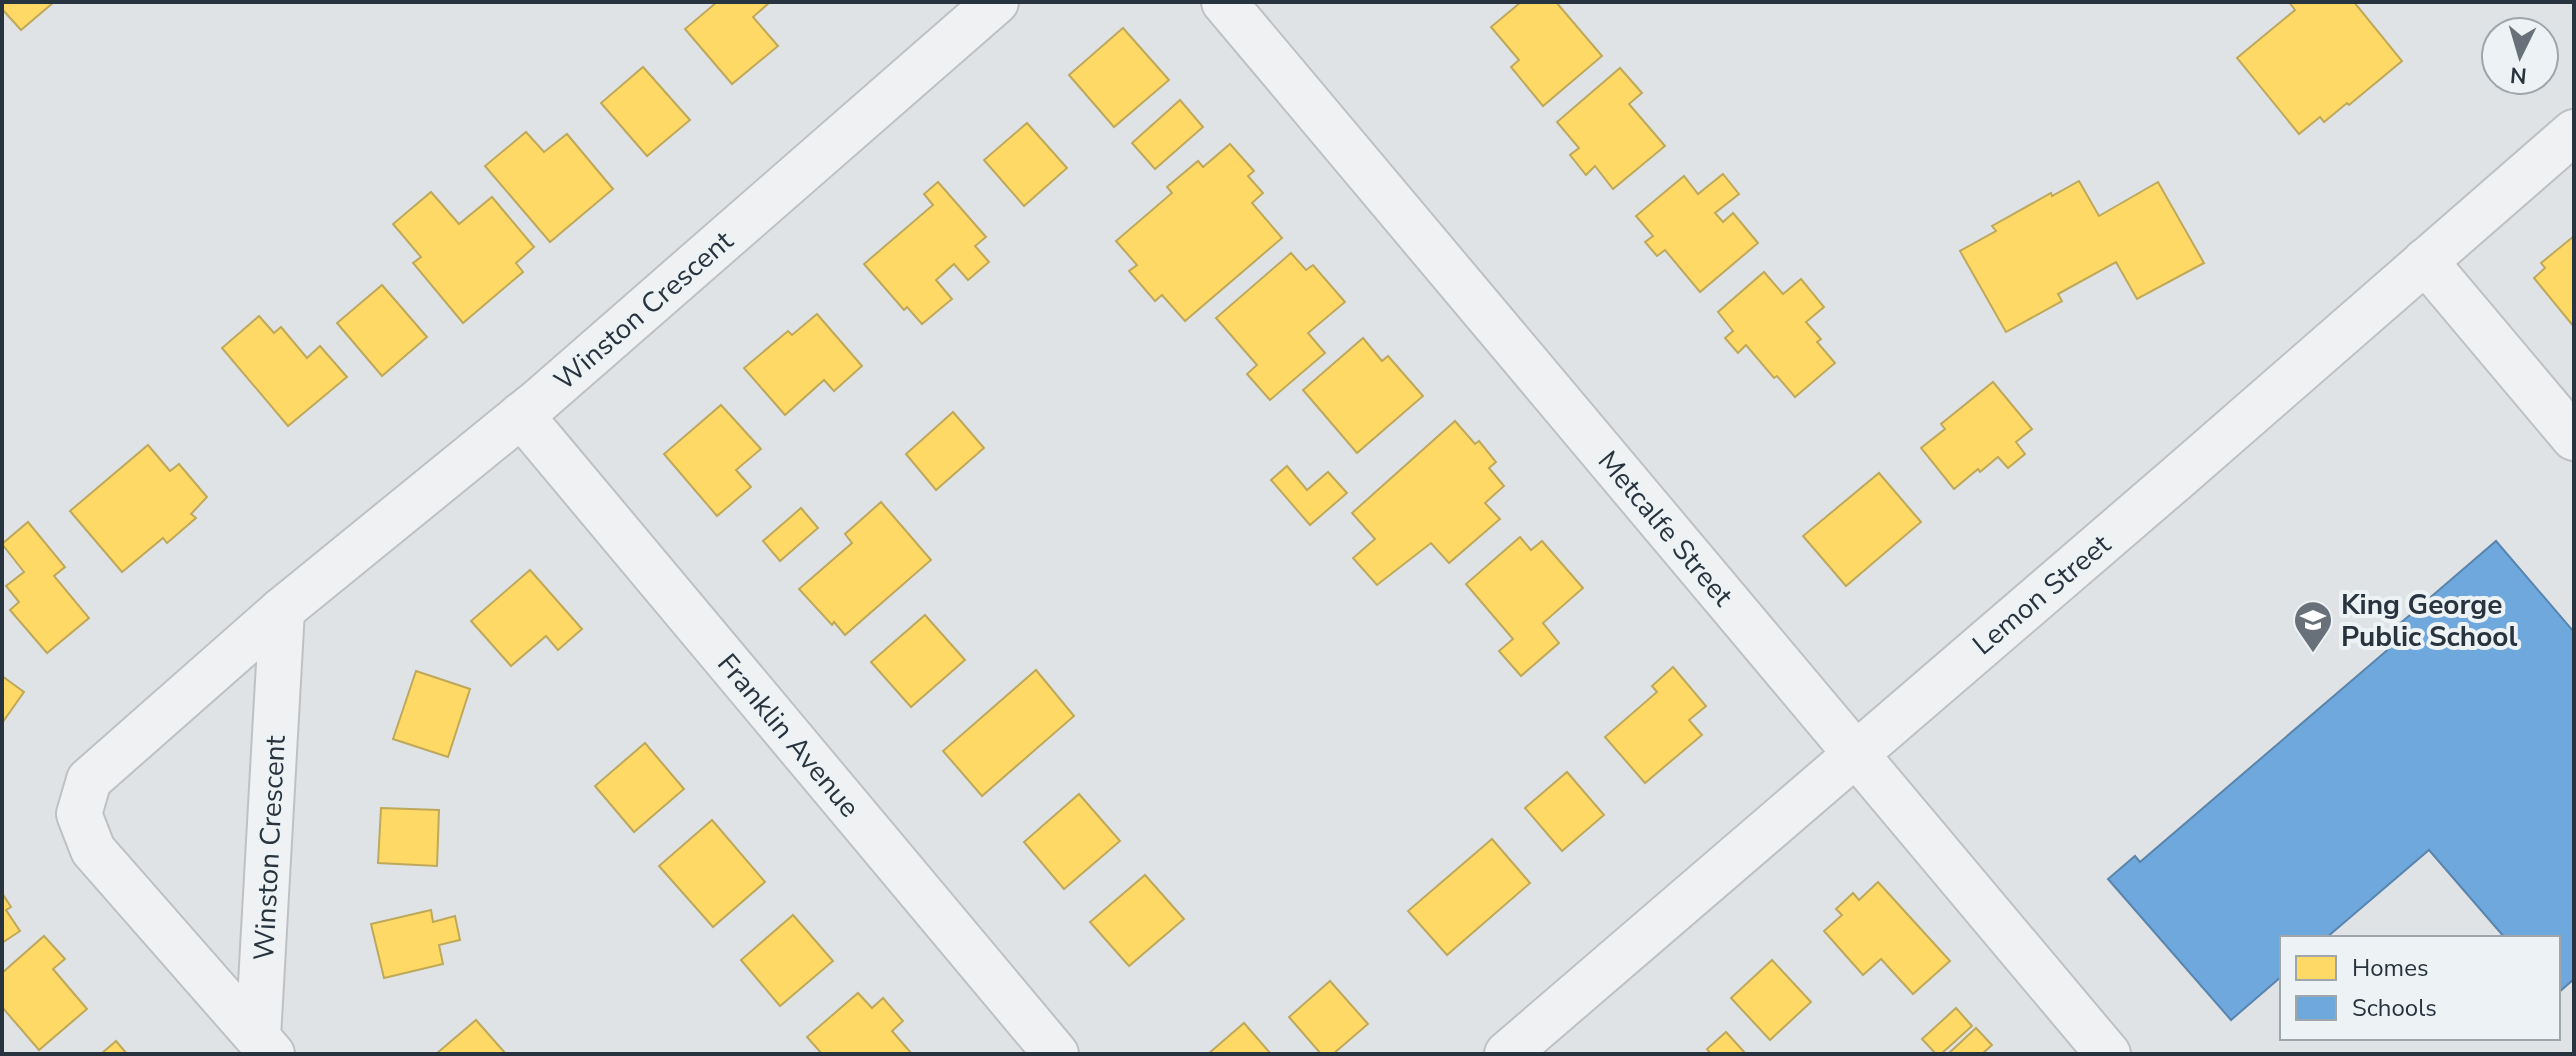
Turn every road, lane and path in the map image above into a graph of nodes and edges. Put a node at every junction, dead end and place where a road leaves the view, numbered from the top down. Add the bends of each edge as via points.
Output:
1 (996, 2) edge
2 (1224, 2) edge
3 (2574, 132) edge
4 (2425, 261) junction
5 (521, 415) junction
6 (2574, 438) edge
7 (282, 610) junction
8 (1855, 754) junction
9 (265, 1046) edge
10 (1056, 1054) edge
11 (1507, 1054) edge
12 (2108, 1054) edge

1 - 5 street, Winston Crescent
2 - 8 street, Metcalfe Street
3 - 4 street, Lemon Street
4 - 6 street
4 - 8 street, Lemon Street
5 - 7 street, Winston Crescent
5 - 10 street, Franklin Avenue
7 - 9 street, Winston Crescent
7 - 9 street, Winston Crescent via 89,780 79,814 93,850
8 - 11 street, Lemon Street
8 - 12 street, Metcalfe Street

